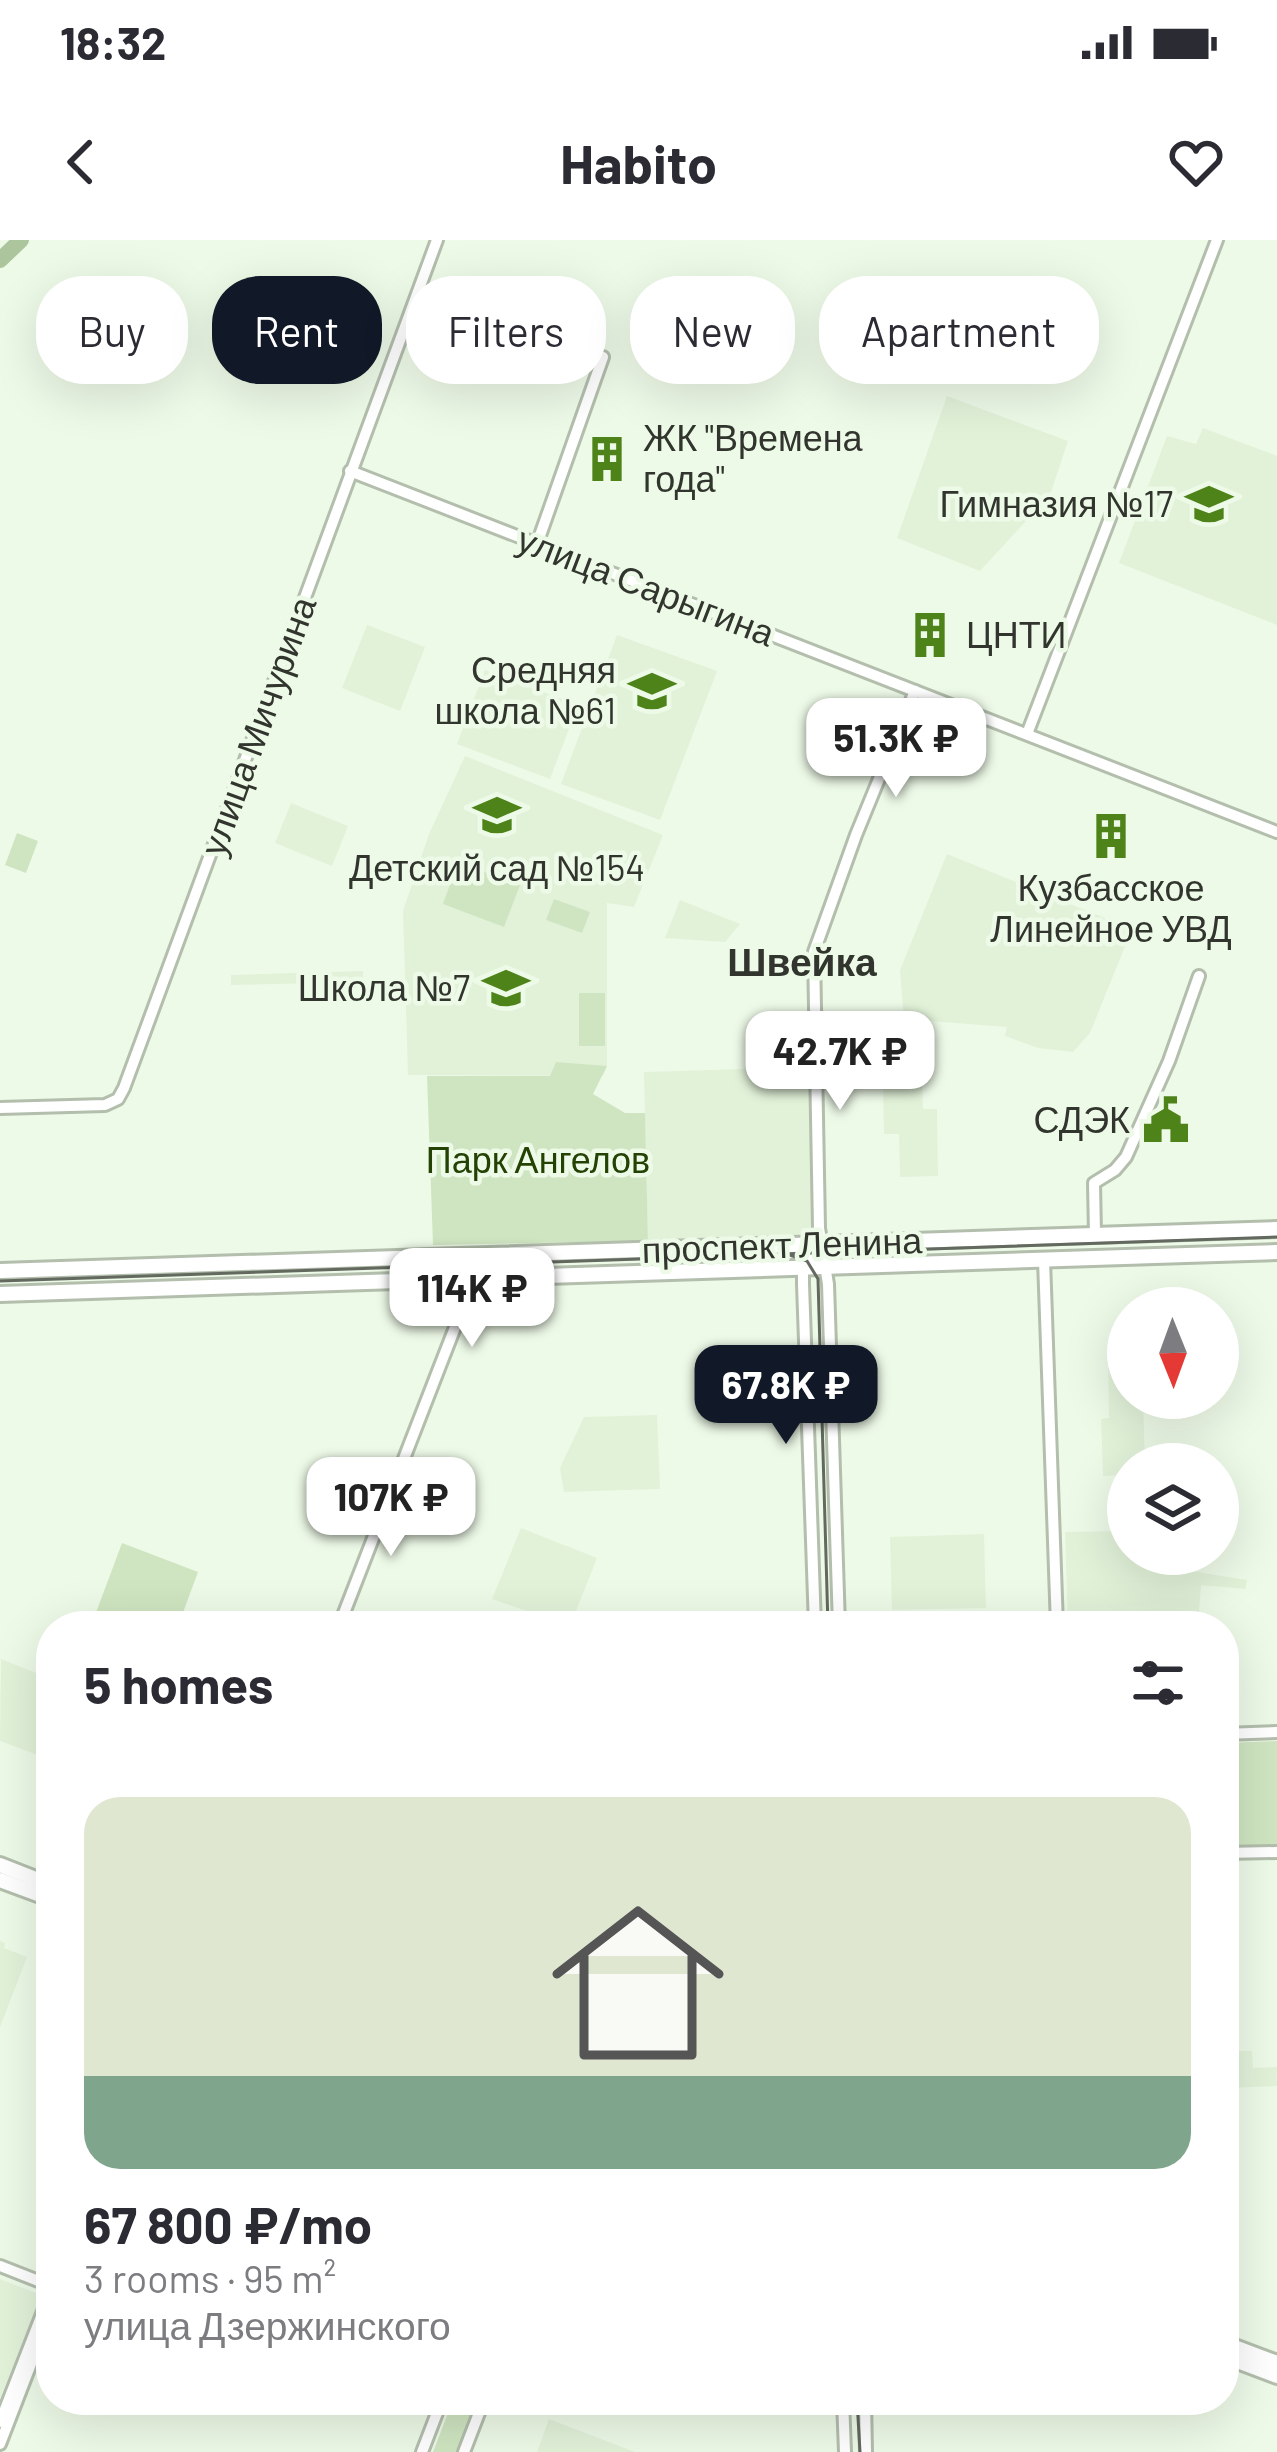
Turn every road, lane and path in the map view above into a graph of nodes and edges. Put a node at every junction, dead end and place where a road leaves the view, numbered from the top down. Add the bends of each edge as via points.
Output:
1 (437, 240) edge
2 (1217, 240) edge
3 (593, 384) edge
4 (350, 470) junction
5 (537, 544) junction
6 (915, 691) junction
7 (1027, 734) junction
8 (1277, 832) edge
9 (1199, 976) dead end
10 (0, 1108) edge
11 (1277, 1229) edge
12 (1094, 1235) junction
13 (820, 1243) junction
14 (1277, 1252) edge
15 (470, 1255) junction
16 (1044, 1260) junction
17 (827, 1267) junction
18 (803, 1268) junction
19 (0, 1271) edge
20 (470, 1277) junction
21 (0, 1294) edge
22 (348, 1611) edge
23 (814, 1611) edge
24 (838, 1611) edge
25 (1057, 1611) edge
26 (1277, 1732) edge
27 (1239, 1733) edge
28 (1277, 1852) edge
29 (1239, 1853) edge
30 (0, 1865) edge
31 (36, 1879) edge
32 (0, 1880) edge
33 (36, 1894) edge
34 (0, 2266) edge
35 (36, 2282) edge
36 (36, 2327) edge
37 (1239, 2349) edge
38 (36, 2351) edge
39 (1239, 2362) edge
40 (1277, 2363) edge
41 (1277, 2377) edge
42 (436, 2415) edge
43 (478, 2415) edge
44 (844, 2415) edge
45 (865, 2415) edge
46 (0, 2422) edge
47 (0, 2444) edge
48 (422, 2452) edge
49 (464, 2452) edge
50 (845, 2452) edge
51 (866, 2452) edge

1 - 4 street, улица Мичурина
2 - 7 street
3 - 5 street
4 - 5 street, улица Сарыгина
4 - 10 street, улица Мичурина via 118,1099
5 - 6 street, улица Сарыгина
6 - 7 street, улица Сарыгина
6 - 13 street via 814,952
7 - 8 street, улица Сарыгина
9 - 12 street via 1126,1157 1094,1183
11 - 12 main road, проспект Ленина
12 - 13 main road, проспект Ленина
13 - 15 main road, проспект Ленина
13 - 17 street
13 - 18 street
14 - 16 main road, проспект Ленина
15 - 19 main road, проспект Ленина
15 - 20 street
16 - 17 main road, проспект Ленина
16 - 25 street
17 - 18 main road, проспект Ленина
17 - 24 street
18 - 20 main road, проспект Ленина
18 - 23 street
20 - 21 main road, проспект Ленина
20 - 22 street
26 - 27 street
28 - 29 street
30 - 31 main road
32 - 33 main road
34 - 35 street
36 - 46 street
37 - 40 main road
38 - 47 street
39 - 41 main road
42 - 48 street
43 - 49 street
44 - 50 street
45 - 51 street

